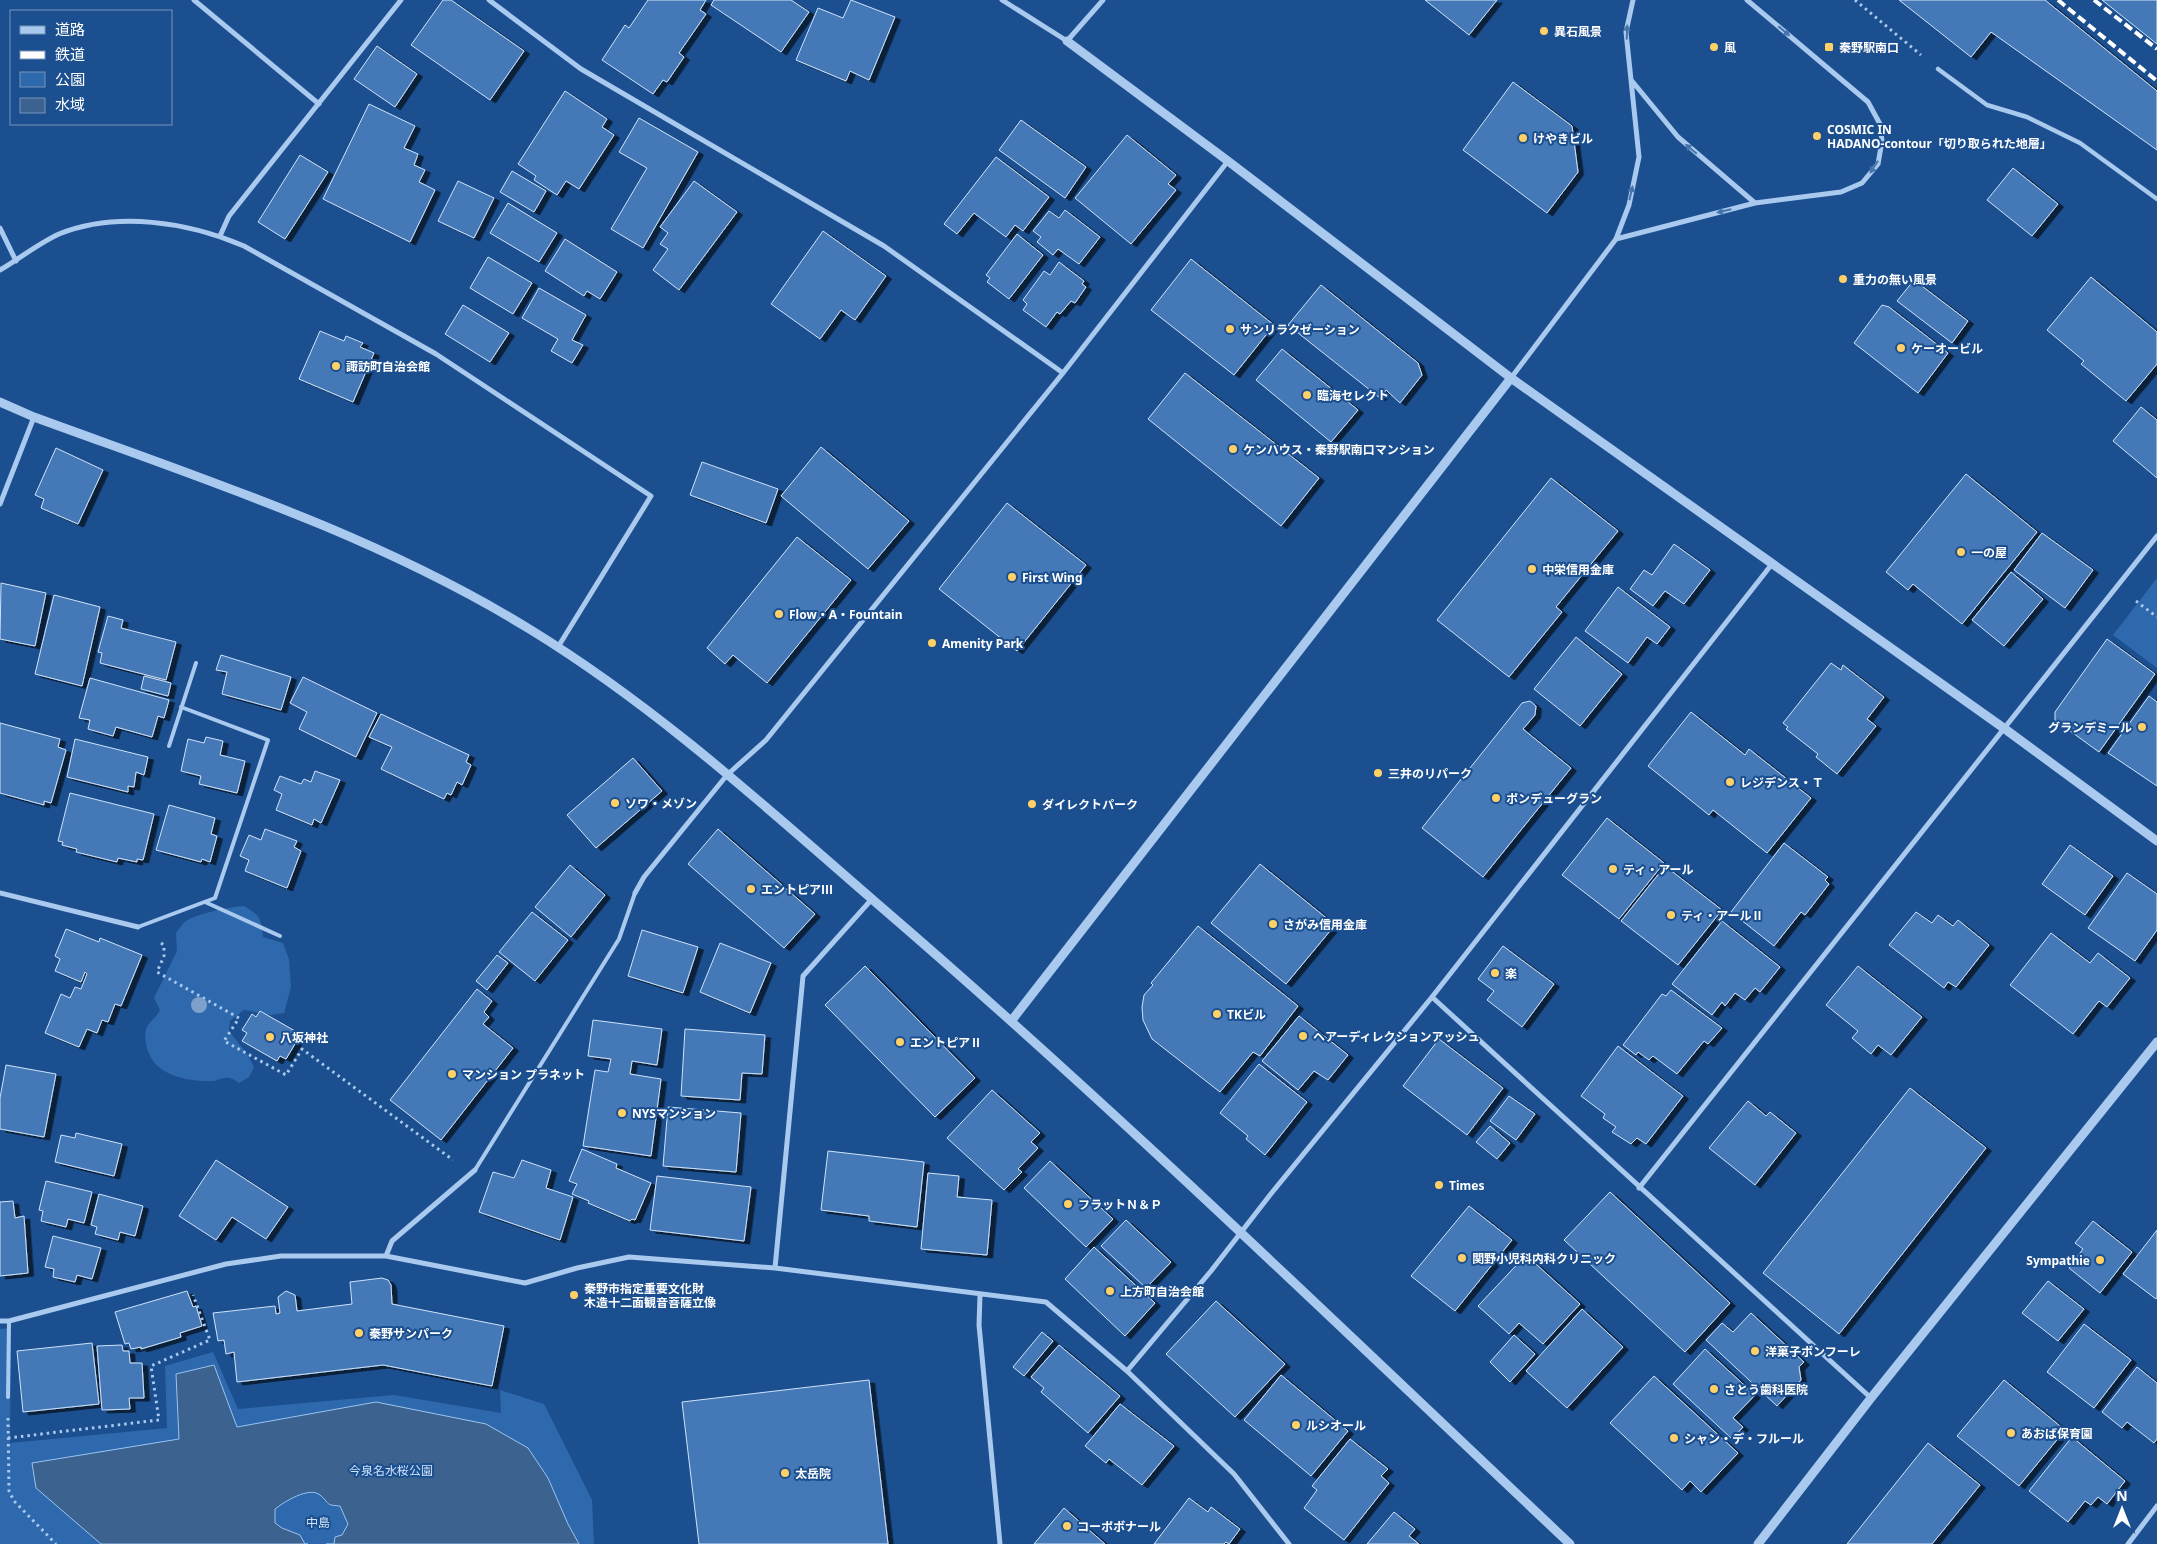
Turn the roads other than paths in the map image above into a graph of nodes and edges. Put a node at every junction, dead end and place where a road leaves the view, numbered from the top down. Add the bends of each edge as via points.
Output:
1 (194, 0) edge
2 (401, 0) edge
3 (490, 0) edge
4 (1002, 0) edge
5 (1103, 0) edge
6 (1633, 0) edge
7 (1747, 0) edge
8 (1067, 41) junction
9 (1938, 69) road end
10 (1631, 81) junction
11 (319, 104) junction
12 (1228, 161) junction
13 (2157, 199) edge
14 (1755, 204) junction
15 (0, 228) edge
16 (220, 236) junction
17 (1616, 239) junction
18 (16, 260) junction
19 (0, 270) edge
20 (1063, 373) junction
21 (1511, 378) junction
22 (0, 402) edge
23 (34, 417) junction
24 (0, 504) edge
25 (2157, 536) edge
26 (1772, 564) junction
27 (558, 647) junction
28 (196, 662) dead end
29 (181, 707) junction
30 (2005, 729) junction
31 (169, 746) dead end
32 (727, 775) junction
33 (2157, 841) edge
34 (0, 893) edge
35 (635, 893) joint
36 (872, 899) junction
37 (204, 902) junction
38 (138, 927) joint
39 (280, 936) dead end
40 (1432, 997) junction
41 (1012, 1020) junction
42 (2157, 1042) edge
43 (475, 1170) joint
44 (1639, 1188) junction
45 (1240, 1233) junction
46 (386, 1256) junction
47 (775, 1268) junction
48 (980, 1295) junction
49 (9, 1321) junction
50 (0, 1322) edge
51 (1127, 1371) junction
52 (8, 1397) road end
53 (1871, 1398) junction
54 (2157, 1506) edge
55 (1000, 1544) edge
56 (1289, 1544) edge
57 (1570, 1544) edge
58 (1758, 1544) edge
59 (2128, 1544) edge

1 - 11 street
2 - 11 street
3 - 20 street via 581,69 884,246
4 - 8 street
5 - 8 street
10 -> 6 street via 1626,32
7 -> 14 street via 1868,102 1880,124 1882,141 1878,164 1862,183 1841,192
8 - 12 street
9 - 13 street via 1987,105 2027,117 2080,143
14 -> 10 street via 1678,137
17 -> 10 street via 1629,205 1639,157
11 - 16 street via 229,216
12 - 20 street
12 - 21 street
14 -> 17 street
15 - 18 street
16 - 18 street via 155,222 94,225 59,235
16 - 27 street via 244,246 436,354 652,496
17 - 21 street
18 - 19 street
20 - 32 street via 766,740
21 - 26 street
21 - 41 street
22 - 23 street
23 - 24 street
23 - 27 street via 267,503 395,557 482,601
25 - 30 street
26 - 30 street
26 - 40 street
27 - 32 street via 598,672
28 - 29 lane
29 - 31 lane
29 - 37 lane via 268,740 215,898
30 - 33 street
30 - 44 street
32 - 35 street via 644,876
32 - 36 street
34 - 38 street
35 - 43 lane via 619,939
36 - 41 street
36 - 47 street via 803,976
37 - 38 lane
37 - 39 lane
40 - 44 street
40 - 45 street
41 - 45 street
42 - 53 street
43 - 46 street via 392,1241
44 - 53 street
45 - 51 street
45 - 57 street
46 - 47 street via 524,1283 629,1257
46 - 49 street via 281,1256 226,1264
47 - 48 street
48 - 51 street via 1046,1302
48 - 55 street via 979,1325
49 - 50 street
49 - 52 lane
51 - 56 street via 1234,1474
53 - 58 street
54 - 59 street

